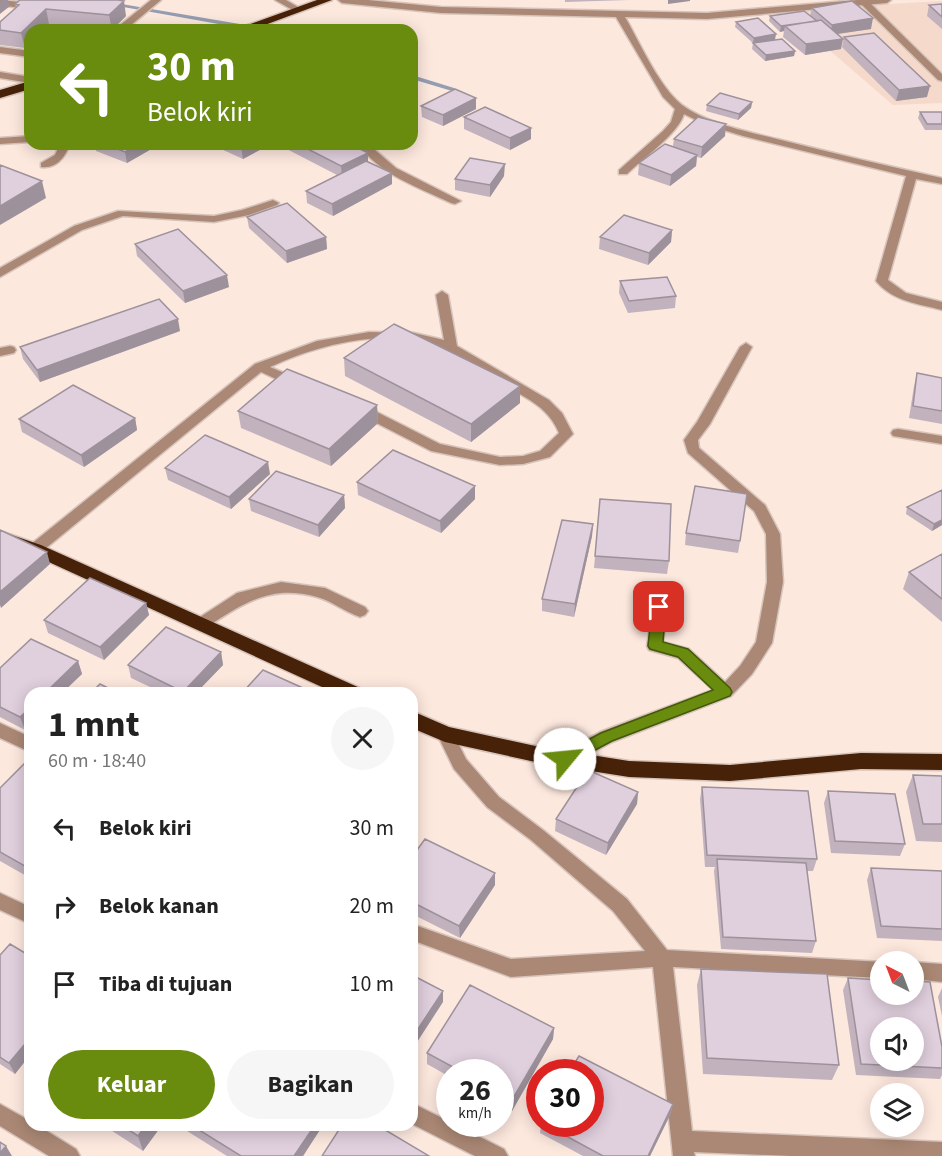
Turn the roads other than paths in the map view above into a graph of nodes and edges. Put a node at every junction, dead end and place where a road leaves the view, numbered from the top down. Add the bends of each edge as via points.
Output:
1 (36, 0) edge
2 (157, 0) edge
3 (279, 0) edge
4 (327, 0) edge
5 (342, 0) edge
6 (887, 0) edge
7 (0, 2) edge
8 (864, 2) junction
9 (294, 12) junction
10 (620, 16) junction
11 (127, 24) edge
12 (258, 24) edge
13 (0, 50) edge
14 (24, 53) edge
15 (0, 75) edge
16 (941, 78) edge
17 (24, 79) edge
18 (24, 87) edge
19 (0, 94) edge
20 (680, 108) junction
21 (24, 139) edge
22 (0, 141) edge
23 (63, 150) edge
24 (368, 150) edge
25 (45, 165) dead end
26 (623, 172) dead end
27 (912, 174) junction
28 (942, 180) edge
29 (455, 201) dead end
30 (273, 203) dead end
31 (0, 273) edge
32 (442, 295) dead end
33 (942, 306) edge
34 (452, 347) junction
35 (746, 347) dead end
36 (260, 367) junction
37 (311, 390) edge
38 (348, 404) edge
39 (898, 433) dead end
40 (942, 440) edge
41 (0, 537) edge
42 (35, 549) junction
43 (659, 607) dead end
44 (360, 612) dead end
45 (202, 623) junction
46 (340, 687) edge
47 (725, 692) junction
48 (418, 722) edge
49 (0, 730) edge
50 (445, 734) junction
51 (24, 742) edge
52 (565, 759) junction
53 (942, 762) edge
54 (0, 901) edge
55 (24, 913) edge
56 (418, 934) edge
57 (662, 958) junction
58 (870, 968) edge
59 (924, 972) edge
60 (942, 973) edge
61 (0, 1114) edge
62 (418, 1116) edge
63 (24, 1129) edge
64 (28, 1131) edge
65 (683, 1148) edge
66 (942, 1152) edge
67 (69, 1156) edge
68 (497, 1156) edge

1 - 7 street via 20,5
2 - 11 street
3 - 9 street
4 - 9 highway
5 - 10 street via 441,10
6 - 8 street
8 - 10 street via 707,16
8 - 16 street
9 - 12 highway
10 - 20 street via 668,97
13 - 14 street
15 - 17 street
18 - 19 highway
20 - 26 street via 676,123
20 - 27 street via 747,134
21 - 22 street
23 - 25 street via 60,157
24 - 29 street via 398,173
27 - 28 street
27 - 33 street via 882,281 899,294
30 - 31 street via 214,219 122,213 78,228
32 - 34 street
34 - 36 street via 420,338 346,338 282,355
34 - 38 street via 543,402 560,416 566,434 545,454 500,461 436,448
35 - 47 street via 691,440 693,450 760,508 773,534 776,582 764,643
36 - 37 street
36 - 42 street
39 - 40 street
41 - 42 highway
42 - 45 highway
43 - 47 street via 655,646 683,653
44 - 45 street via 320,592 281,587 242,597
45 - 46 highway
47 - 52 street via 606,737
48 - 50 highway
49 - 51 street
50 - 52 highway
50 - 57 street via 460,764 493,802 620,905
52 - 53 highway via 629,769 730,773 861,761
54 - 55 street
56 - 57 street via 511,968
57 - 58 street
57 - 65 street
59 - 60 street
61 - 63 street
62 - 68 street
64 - 67 street
65 - 66 street

